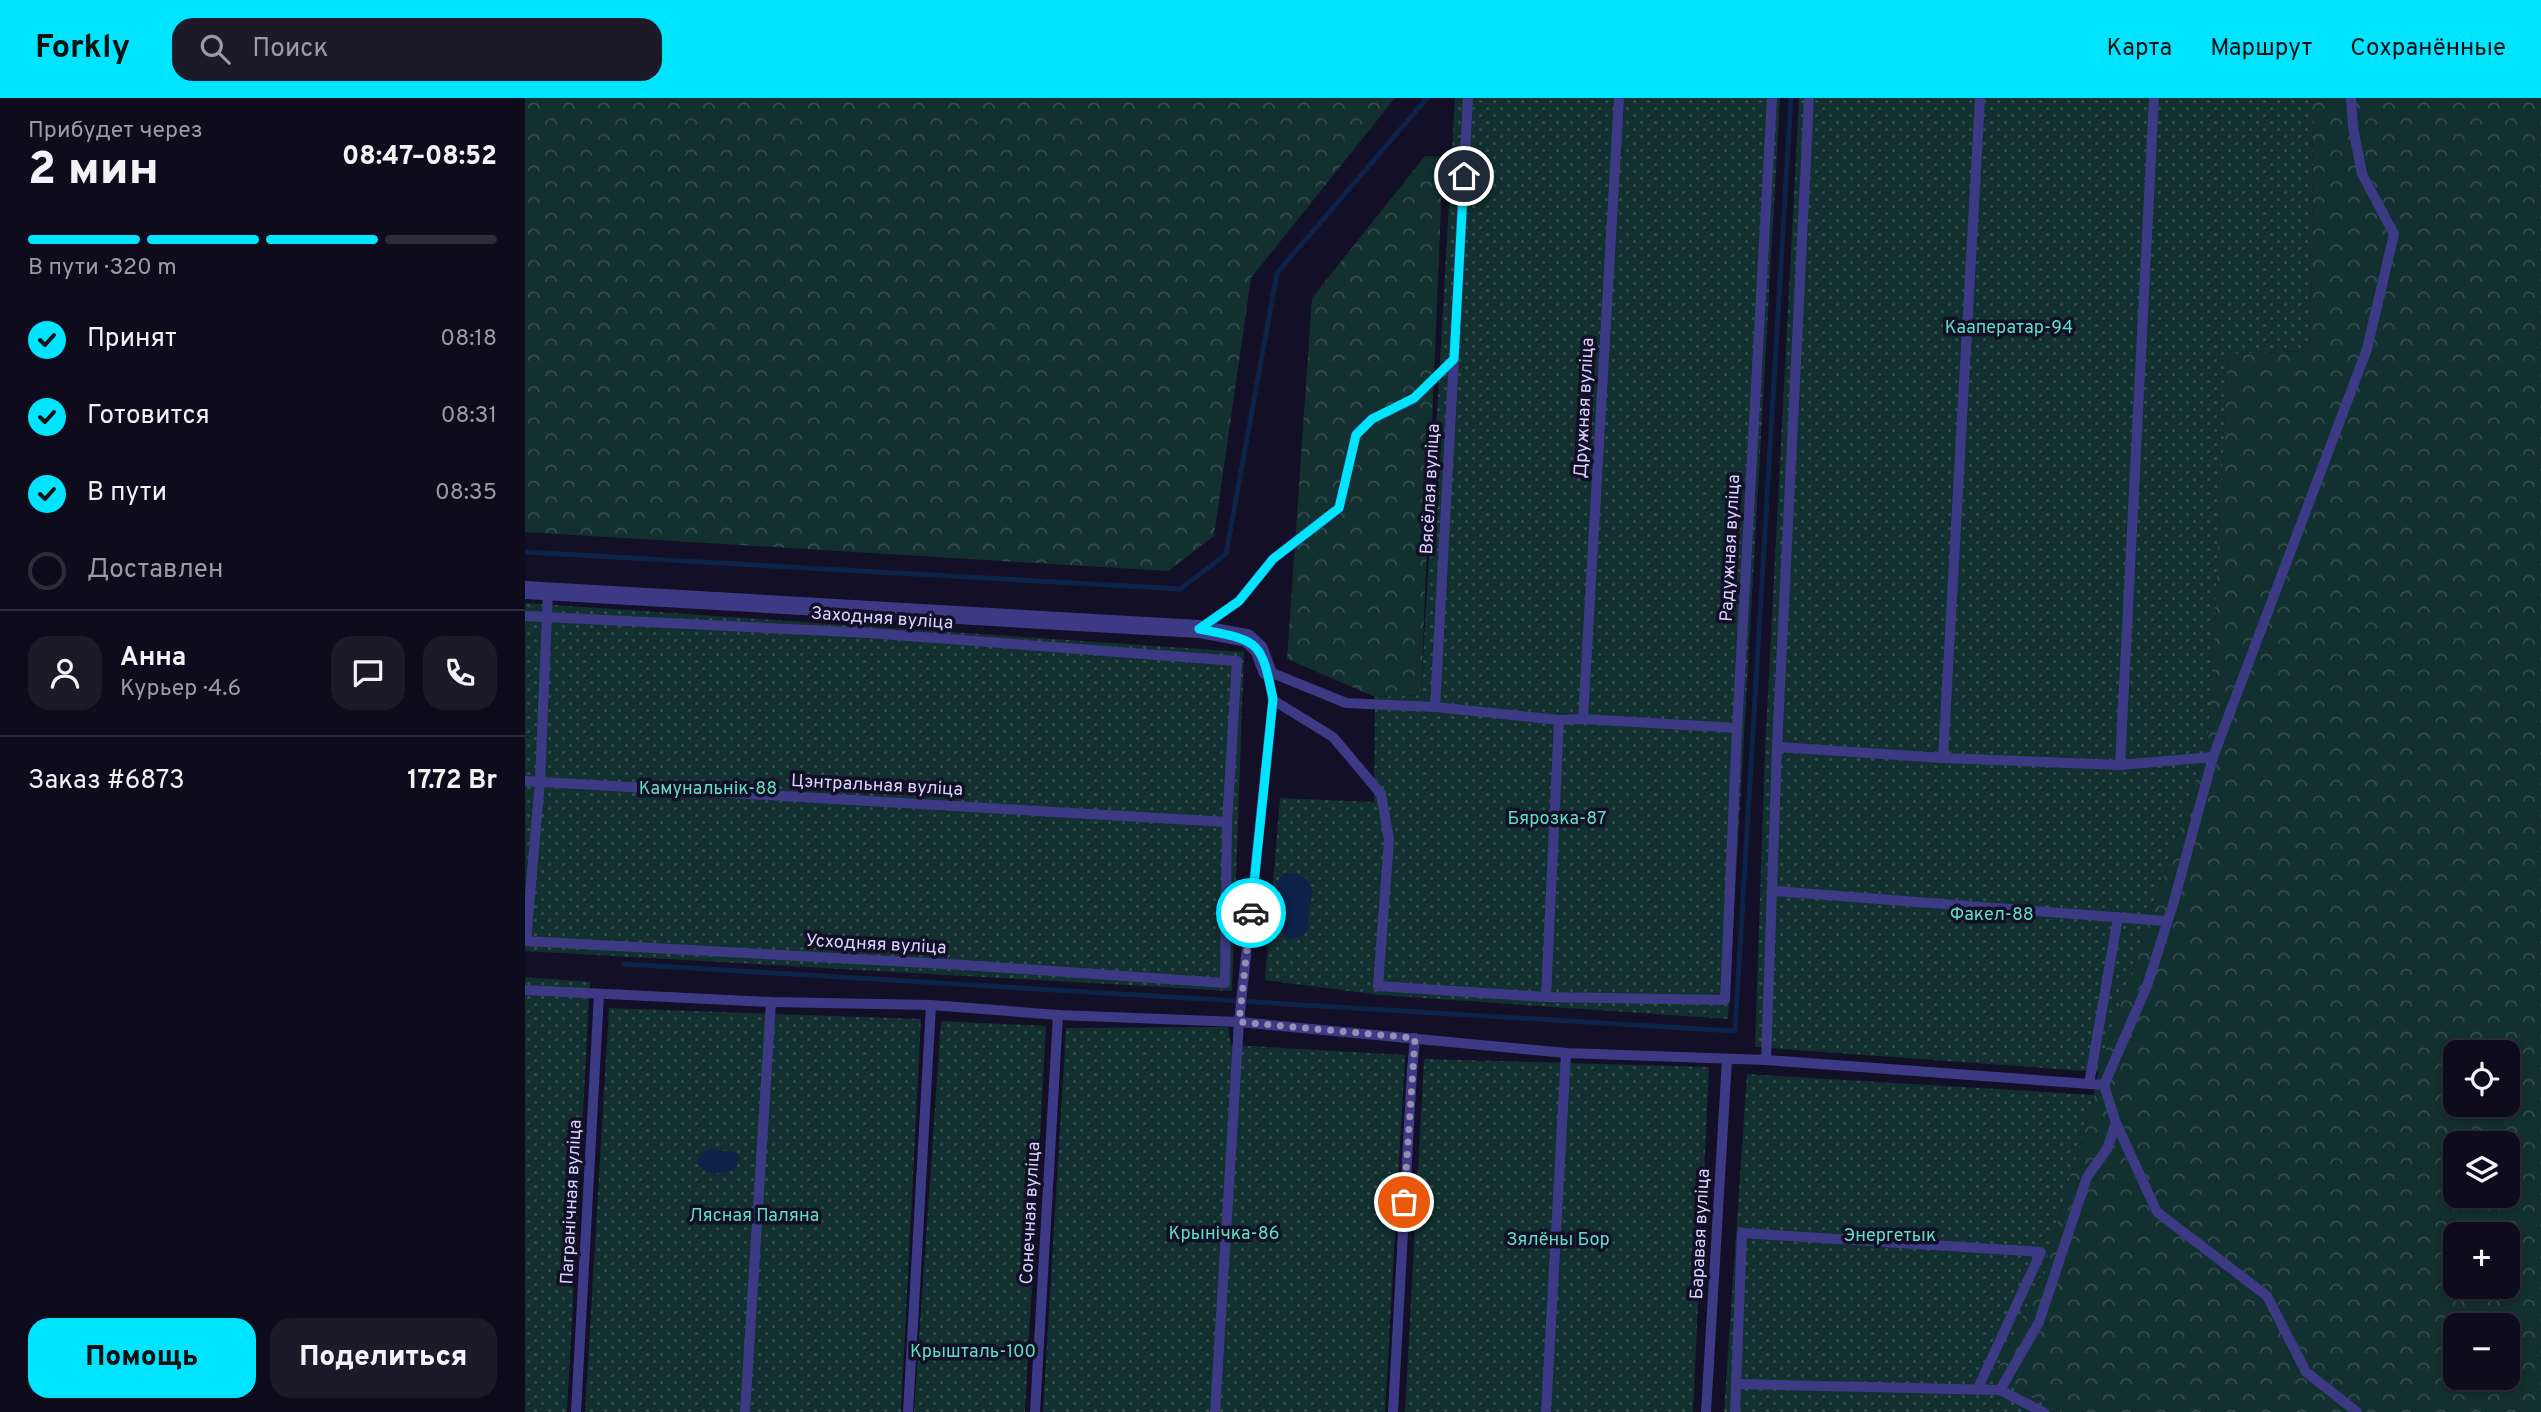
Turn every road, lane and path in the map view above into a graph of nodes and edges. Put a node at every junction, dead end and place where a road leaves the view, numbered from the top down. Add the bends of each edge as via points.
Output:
1 (1468, 98) edge
2 (1619, 98) edge
3 (1772, 98) edge
4 (1809, 98) edge
5 (1980, 98) edge
6 (2154, 98) edge
7 (2351, 98) edge
8 (1454, 359) junction
9 (525, 590) edge
10 (548, 591) junction
11 (525, 616) edge
12 (548, 617) junction
13 (1199, 629) junction
14 (1267, 671) junction
15 (1273, 699) junction
16 (1435, 707) junction
17 (1583, 719) junction
18 (1559, 720) junction
19 (1737, 728) junction
20 (1777, 747) junction
21 (2213, 757) junction
22 (1943, 758) junction
23 (2120, 765) junction
24 (525, 781) edge
25 (540, 781) junction
26 (1227, 822) junction
27 (1773, 891) junction
28 (2118, 917) junction
29 (2166, 921) junction
30 (526, 941) edge
31 (525, 990) edge
32 (599, 994) junction
33 (1546, 998) junction
34 (771, 1002) junction
35 (932, 1005) junction
36 (1058, 1015) junction
37 (1239, 1022) junction
38 (1415, 1038) junction
39 (1566, 1054) junction
40 (1727, 1059) junction
41 (1766, 1060) junction
42 (2089, 1084) junction
43 (2104, 1086) junction
44 (2116, 1123) junction
45 (1738, 1384) junction
46 (1977, 1390) junction
47 (2000, 1390) junction
48 (576, 1412) edge
49 (745, 1412) edge
50 (908, 1412) edge
51 (1035, 1412) edge
52 (1215, 1412) edge
53 (1393, 1412) edge
54 (1546, 1412) edge
55 (1706, 1412) edge
56 (1735, 1412) edge
57 (2043, 1412) edge
58 (2357, 1412) edge

1 - 8 lane, Вясёлая вуліца
2 - 17 lane, Дружная вуліца
3 - 19 lane, Радужная вуліца
4 - 20 lane
5 - 22 lane
6 - 23 lane
7 - 21 lane via 2362,174 2394,234 2367,349
8 - 13 lane via 1414,398 1372,419 1356,435 1339,508 1273,559 1239,601
8 - 16 lane, Вясёлая вуліца
9 - 10 street
10 - 12 lane
10 - 13 street
11 - 12 lane, Заходняя вуліца
12 - 25 lane
12 - 26 lane, Заходняя вуліца via 869,633 1237,661
13 - 14 street via 1247,638 1259,649
14 - 15 lane
14 - 16 lane via 1346,704
15 - 33 lane via 1333,737 1381,794 1389,840 1378,986
15 - 37 lane
16 - 18 lane
17 - 18 lane
17 - 19 lane
18 - 33 lane
19 - 33 lane, Радужная вуліца via 1725,1000
20 - 22 lane
20 - 27 lane
21 - 23 lane
21 - 29 lane
22 - 23 lane
24 - 25 lane, Цэнтральная вуліца
25 - 26 lane, Цэнтральная вуліца
25 - 30 lane
26 - 30 lane, Усходняя вуліца via 1225,983
27 - 28 lane
27 - 41 lane
28 - 29 lane
28 - 42 lane
29 - 43 lane via 2147,986
31 - 32 lane
32 - 34 lane
32 - 48 lane, Пагранічная вуліца
34 - 35 lane
34 - 49 lane
35 - 36 lane
35 - 50 lane
36 - 37 lane
36 - 51 lane, Сонечная вуліца
37 - 38 lane
37 - 52 lane
38 - 39 lane
38 - 53 lane
39 - 40 lane
39 - 54 lane
40 - 41 lane
40 - 55 lane, Баравая вуліца
41 - 42 lane
42 - 43 lane
43 - 44 lane
44 - 47 lane via 2107,1149 2087,1177 2039,1322
44 - 58 lane via 2157,1212 2267,1296 2306,1371
45 - 46 lane
45 - 46 lane via 1742,1233 2041,1252
45 - 56 lane
46 - 47 lane
47 - 57 lane

